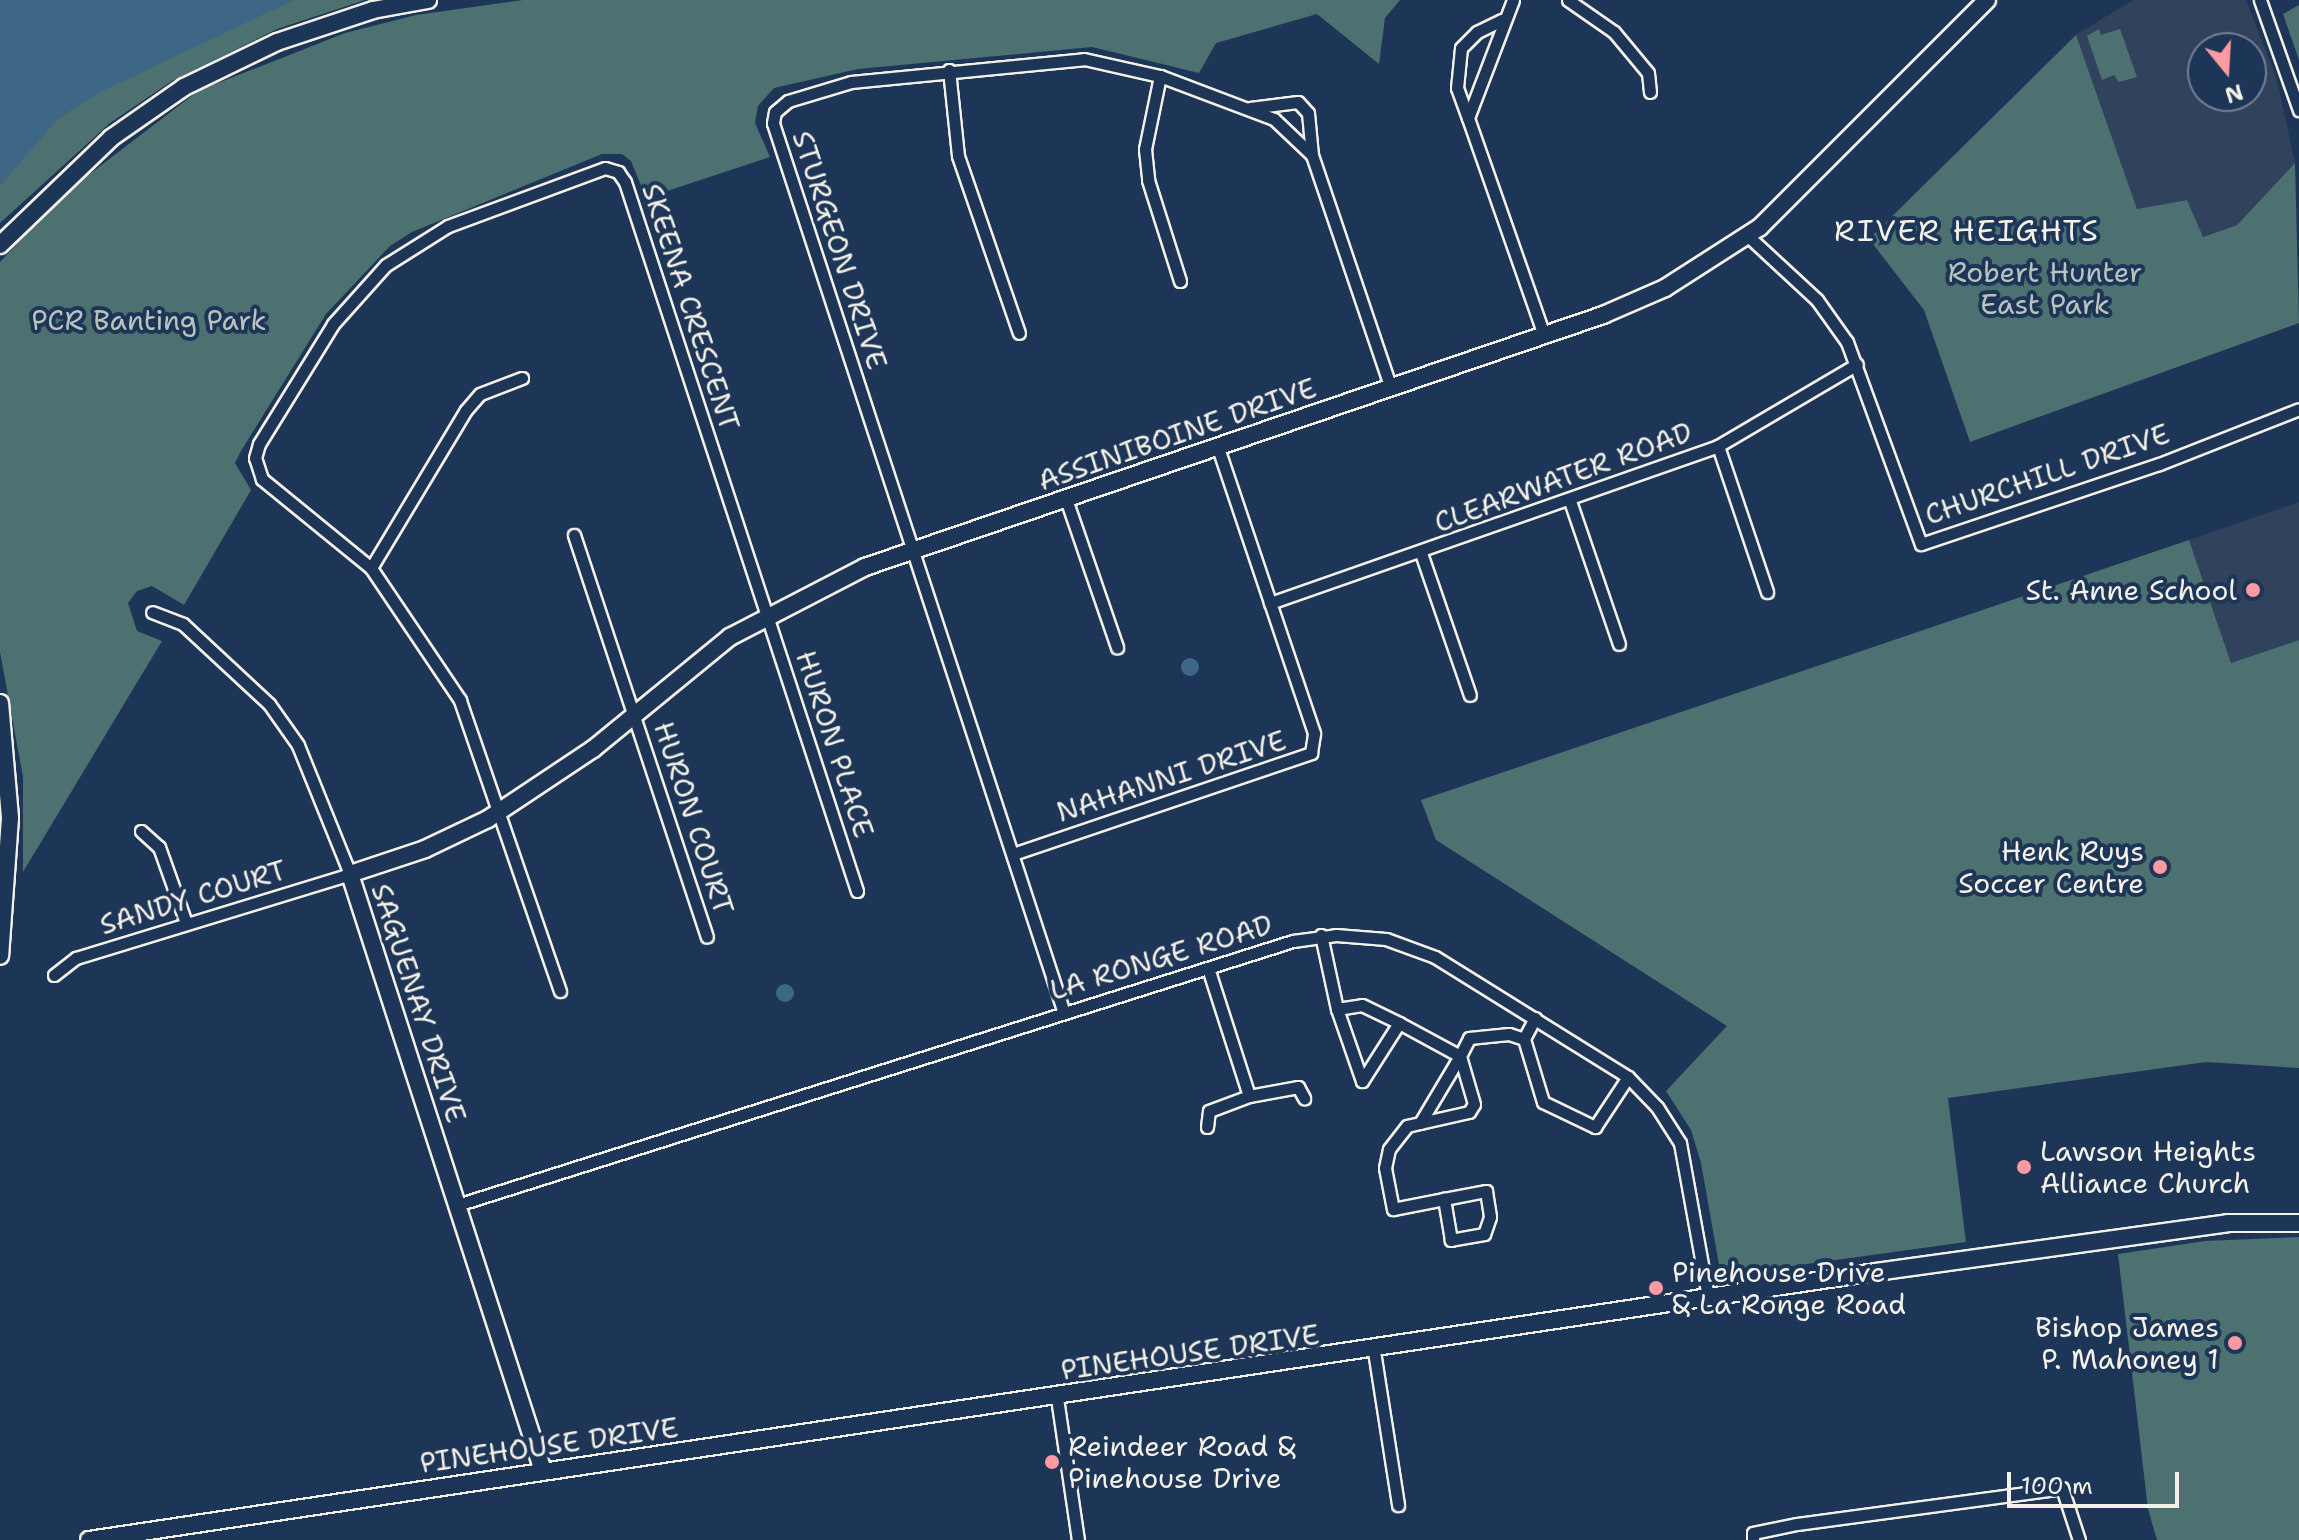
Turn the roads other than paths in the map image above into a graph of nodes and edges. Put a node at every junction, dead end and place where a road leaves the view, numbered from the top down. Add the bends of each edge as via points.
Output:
1 (428, 0) edge
2 (1513, 0) edge
3 (1568, 0) edge
4 (1987, 0) edge
5 (2260, 0) edge
6 (1502, 20) junction
7 (949, 70) junction
8 (1160, 76) junction
9 (1650, 92) dead end
10 (1250, 108) junction
11 (2299, 110) edge
12 (1468, 118) junction
13 (1312, 155) junction
14 (1748, 236) junction
15 (0, 245) edge
16 (1180, 281) dead end
17 (1019, 333) dead end
18 (1544, 335) junction
19 (1857, 364) junction
20 (522, 378) dead end
21 (1391, 388) junction
22 (2299, 409) edge
23 (1718, 446) junction
24 (1218, 448) junction
25 (1066, 499) junction
26 (1570, 501) junction
27 (574, 535) dead end
28 (913, 550) junction
29 (1421, 553) junction
30 (371, 568) junction
31 (1767, 592) dead end
32 (1270, 603) junction
33 (152, 612) dead end
34 (767, 613) junction
35 (1619, 644) dead end
36 (1117, 647) dead end
37 (1470, 695) dead end
38 (0, 703) edge
39 (635, 713) junction
40 (501, 811) junction
41 (141, 831) dead end
42 (1013, 854) junction
43 (350, 874) junction
44 (857, 891) dead end
45 (186, 923) junction
46 (1321, 935) junction
47 (707, 937) dead end
48 (0, 956) edge
49 (1208, 968) junction
50 (54, 975) dead end
51 (560, 991) dead end
52 (1337, 1009) junction
53 (1064, 1013) junction
54 (1535, 1018) junction
55 (1399, 1023) junction
56 (1524, 1039) junction
57 (1460, 1056) junction
58 (1628, 1077) junction
59 (1249, 1096) junction
60 (1304, 1098) dead end
61 (1420, 1123) junction
62 (1207, 1127) dead end
63 (1444, 1199) junction
64 (457, 1205) junction
65 (2299, 1223) edge
66 (1708, 1297) junction
67 (1374, 1351) junction
68 (1057, 1398) junction
69 (543, 1471) junction
70 (1398, 1505) dead end
71 (89, 1540) edge
72 (1078, 1540) edge
73 (1753, 1540) edge
74 (2079, 1540) edge

1 - 15 street via 373,10 277,42 184,87 111,138
2 - 6 street
3 - 9 street via 1614,32 1648,73
4 - 14 street, ASSINIBOINE DRIVE via 1818,173
5 - 11 street
6 - 12 street
6 - 12 street via 1477,32 1461,48 1457,88
7 - 8 street, STURGEON DRIVE via 1084,59
7 - 17 street via 958,156
7 - 28 street, STURGEON DRIVE via 851,82 779,106 773,118
8 - 10 street, STURGEON DRIVE
8 - 16 street via 1146,165
10 - 13 street, STURGEON DRIVE via 1274,119
10 - 13 street, STURGEON DRIVE via 1298,102 1308,113
12 - 18 street
13 - 21 street, STURGEON DRIVE
14 - 18 street, ASSINIBOINE DRIVE via 1665,288
14 - 19 street, CHURCHILL DRIVE via 1823,307
18 - 21 street, ASSINIBOINE DRIVE
19 - 22 street, CHURCHILL DRIVE via 1921,544 2159,464
19 - 23 street, CLEARWATER ROAD
20 - 30 street via 480,394 466,410
21 - 24 street, ASSINIBOINE DRIVE
23 - 26 street, CLEARWATER ROAD
23 - 31 street
24 - 25 street, ASSINIBOINE DRIVE
24 - 32 street, NAHANNI DRIVE
25 - 28 street, ASSINIBOINE DRIVE
25 - 36 street
26 - 29 street, CLEARWATER ROAD
26 - 35 street
27 - 39 street, HURON COURT
28 - 34 street, ASSINIBOINE DRIVE
28 - 42 street
29 - 32 street, CLEARWATER ROAD
29 - 37 street
30 - 34 street, SKEENA CRESCENT via 262,479 255,466 259,444 333,324 386,265 448,226 605,168 625,182
30 - 40 street, SKEENA CRESCENT via 460,700
32 - 42 street, NAHANNI DRIVE via 1314,733 1311,753
33 - 43 street, SAGUENAY DRIVE via 183,624 269,704 311,772
34 - 39 street, ASSINIBOINE DRIVE via 687,667
34 - 44 street, HURON PLACE
38 - 48 street via 10,818
39 - 40 street, ASSINIBOINE DRIVE via 574,763
39 - 47 street, HURON COURT
40 - 43 street, ASSINIBOINE DRIVE via 438,844
40 - 51 street, SKEENA CRESCENT
41 - 45 street via 159,847
42 - 53 street
43 - 45 street, SANDY COURT
43 - 64 street, SAGUENAY DRIVE
45 - 50 street, SANDY COURT via 76,958
46 - 49 street, LA RONGE ROAD
46 - 52 street
46 - 54 street, LA RONGE ROAD via 1401,943 1435,957
49 - 53 street, LA RONGE ROAD
49 - 59 street
52 - 55 street via 1362,1005
52 - 55 street via 1362,1081
53 - 64 street, LA RONGE ROAD
54 - 56 street
54 - 58 street, LA RONGE ROAD
55 - 57 street
56 - 57 street via 1509,1034 1469,1038
56 - 58 street via 1543,1102 1595,1127
57 - 61 street
57 - 61 street via 1474,1104 1469,1112
58 - 66 street, LA RONGE ROAD via 1657,1107 1680,1143
59 - 60 street via 1298,1087
59 - 62 street via 1209,1111
61 - 63 street via 1407,1126 1389,1149 1385,1168 1393,1209
63 - 63 street via 1486,1191 1490,1217 1484,1234 1451,1240
64 - 69 street, SAGUENAY DRIVE
65 - 66 street, PINEHOUSE DRIVE via 2228,1223
66 - 67 street, PINEHOUSE DRIVE
67 - 68 street, PINEHOUSE DRIVE
67 - 70 street
68 - 69 street, PINEHOUSE DRIVE
68 - 72 street
69 - 71 street, PINEHOUSE DRIVE
73 - 74 street via 1753,1533 1797,1524 2062,1488

